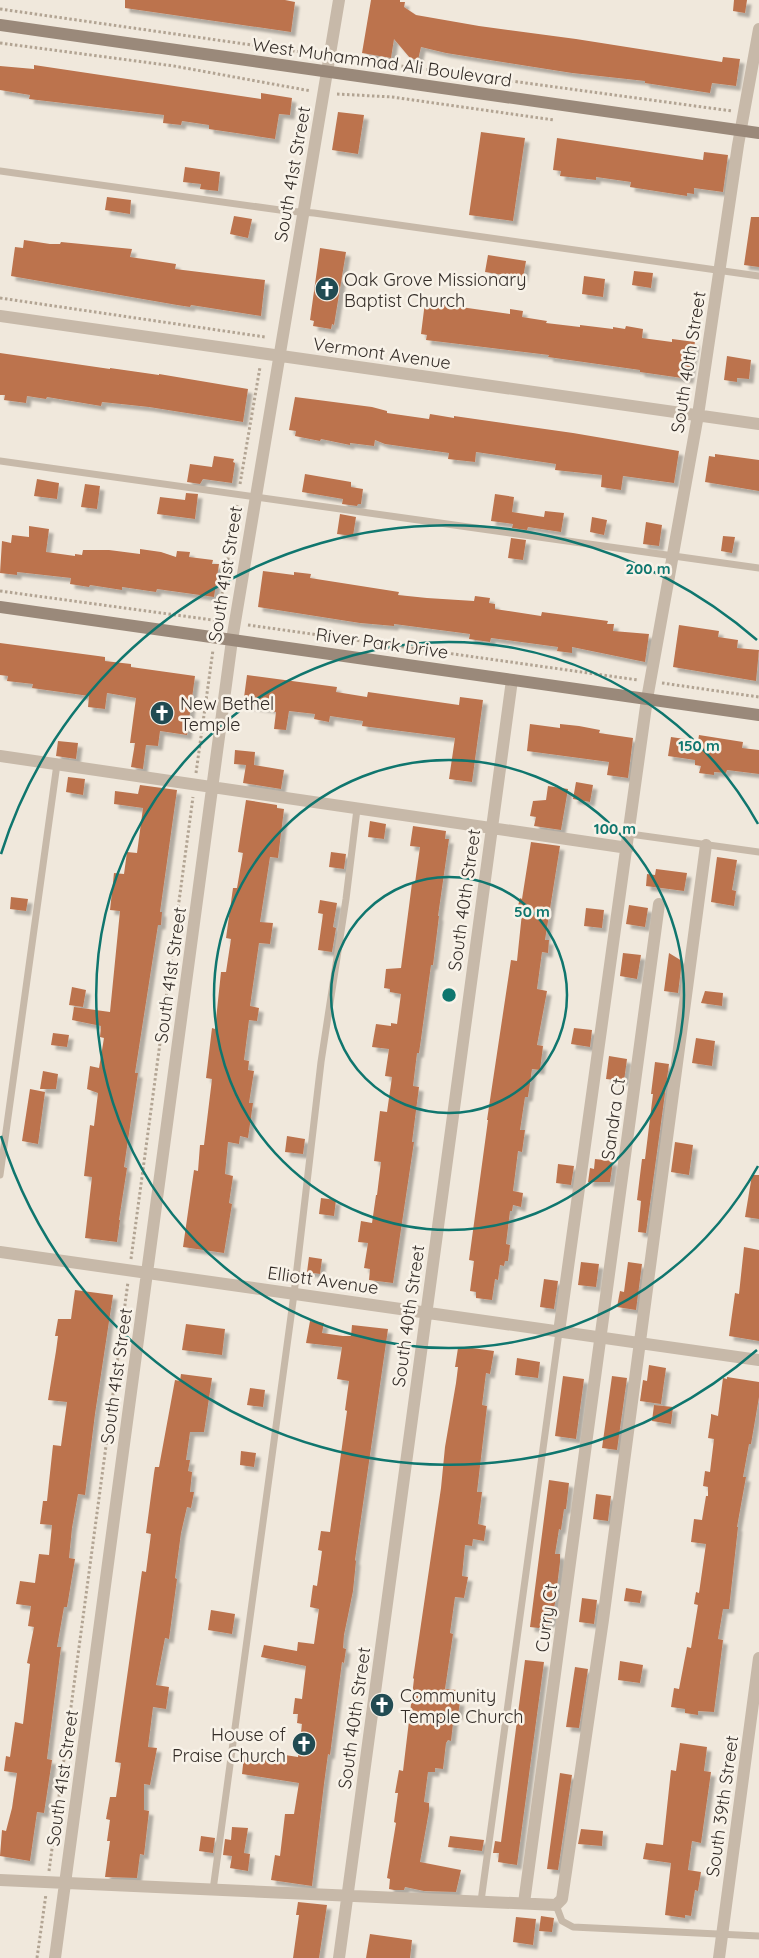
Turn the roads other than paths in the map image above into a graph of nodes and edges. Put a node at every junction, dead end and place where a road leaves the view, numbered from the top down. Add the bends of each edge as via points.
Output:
1 (339, 0) edge
2 (0, 25) edge
3 (759, 29) edge
4 (327, 72) junction
5 (741, 130) junction
6 (759, 133) edge
7 (0, 171) edge
8 (304, 212) junction
9 (720, 271) junction
10 (759, 276) edge
11 (0, 316) edge
12 (279, 356) junction
13 (698, 416) junction
14 (759, 424) edge
15 (0, 461) edge
16 (255, 497) junction
17 (674, 557) junction
18 (759, 568) edge
19 (0, 607) edge
20 (232, 640) junction
21 (512, 680) junction
22 (647, 699) junction
23 (759, 715) edge
24 (0, 756) edge
25 (57, 764) junction
26 (212, 787) junction
27 (357, 809) junction
28 (492, 828) junction
29 (630, 834) junction
30 (706, 845) junction
31 (628, 848) junction
32 (759, 852) edge
33 (659, 904) dead end
34 (0, 1175) edge
35 (0, 1252) edge
36 (147, 1273) junction
37 (294, 1294) junction
38 (426, 1313) junction
39 (559, 1332) junction
40 (602, 1338) junction
41 (640, 1344) junction
42 (759, 1360) edge
43 (759, 1658) edge
44 (0, 1880) edge
45 (65, 1883) junction
46 (213, 1890) junction
47 (348, 1896) junction
48 (481, 1901) junction
49 (524, 1903) junction
50 (556, 1905) junction
51 (722, 1934) junction
52 (759, 1936) edge
53 (55, 1958) edge
54 (339, 1958) edge
55 (719, 1958) edge

1 - 4 street, South 41st Street
2 - 4 street, West Muhammad Ali Boulevard
3 - 5 street, South 40th Street
4 - 5 street, West Muhammad Ali Boulevard
4 - 8 street, South 41st Street
5 - 6 street, West Muhammad Ali Boulevard
5 - 9 street, South 40th Street
7 - 8 lane
8 - 9 lane
8 - 12 street, South 41st Street
9 - 10 lane
9 - 13 street, South 40th Street
11 - 12 street, Vermont Avenue
12 - 13 street, Vermont Avenue
12 - 16 street, South 41st Street
13 - 14 street, Vermont Avenue
13 - 17 street, South 40th Street
15 - 16 lane
16 - 17 lane
16 - 20 street, South 41st Street
17 - 18 lane
17 - 22 street, South 40th Street
19 - 20 street, River Park Drive
20 - 21 street, River Park Drive
20 - 26 street, South 41st Street
21 - 22 street, River Park Drive
21 - 28 street, South 40th Street
22 - 23 street, River Park Drive
22 - 29 street, South 40th Street
24 - 25 street
25 - 26 street
25 - 34 lane
26 - 27 street
26 - 36 street, South 41st Street
27 - 28 street
27 - 37 lane via 321,1062
28 - 31 street
28 - 38 street, South 40th Street
29 - 30 lane
29 - 31 street, South 40th Street
30 - 32 lane
30 - 41 street
31 - 39 street, South 40th Street
33 - 40 street, Sandra Ct
35 - 36 street, Elliott Avenue
36 - 37 street, Elliott Avenue
36 - 45 street, South 41st Street
37 - 38 street, Elliott Avenue
37 - 46 lane
38 - 39 street, Elliott Avenue
38 - 47 street, South 40th Street
39 - 40 street, Elliott Avenue
39 - 48 lane
40 - 41 street, Elliott Avenue
40 - 49 street, Curry Ct
41 - 42 street, Elliott Avenue
41 - 50 street via 564,1893
43 - 51 street, South 39th Street
44 - 45 street
45 - 46 street
45 - 53 street, South 41st Street
46 - 47 street
47 - 48 street
47 - 54 street, South 40th Street
48 - 49 street
49 - 50 street
50 - 51 lane via 562,1921 573,1927
51 - 52 lane
51 - 55 street, South 39th Street

